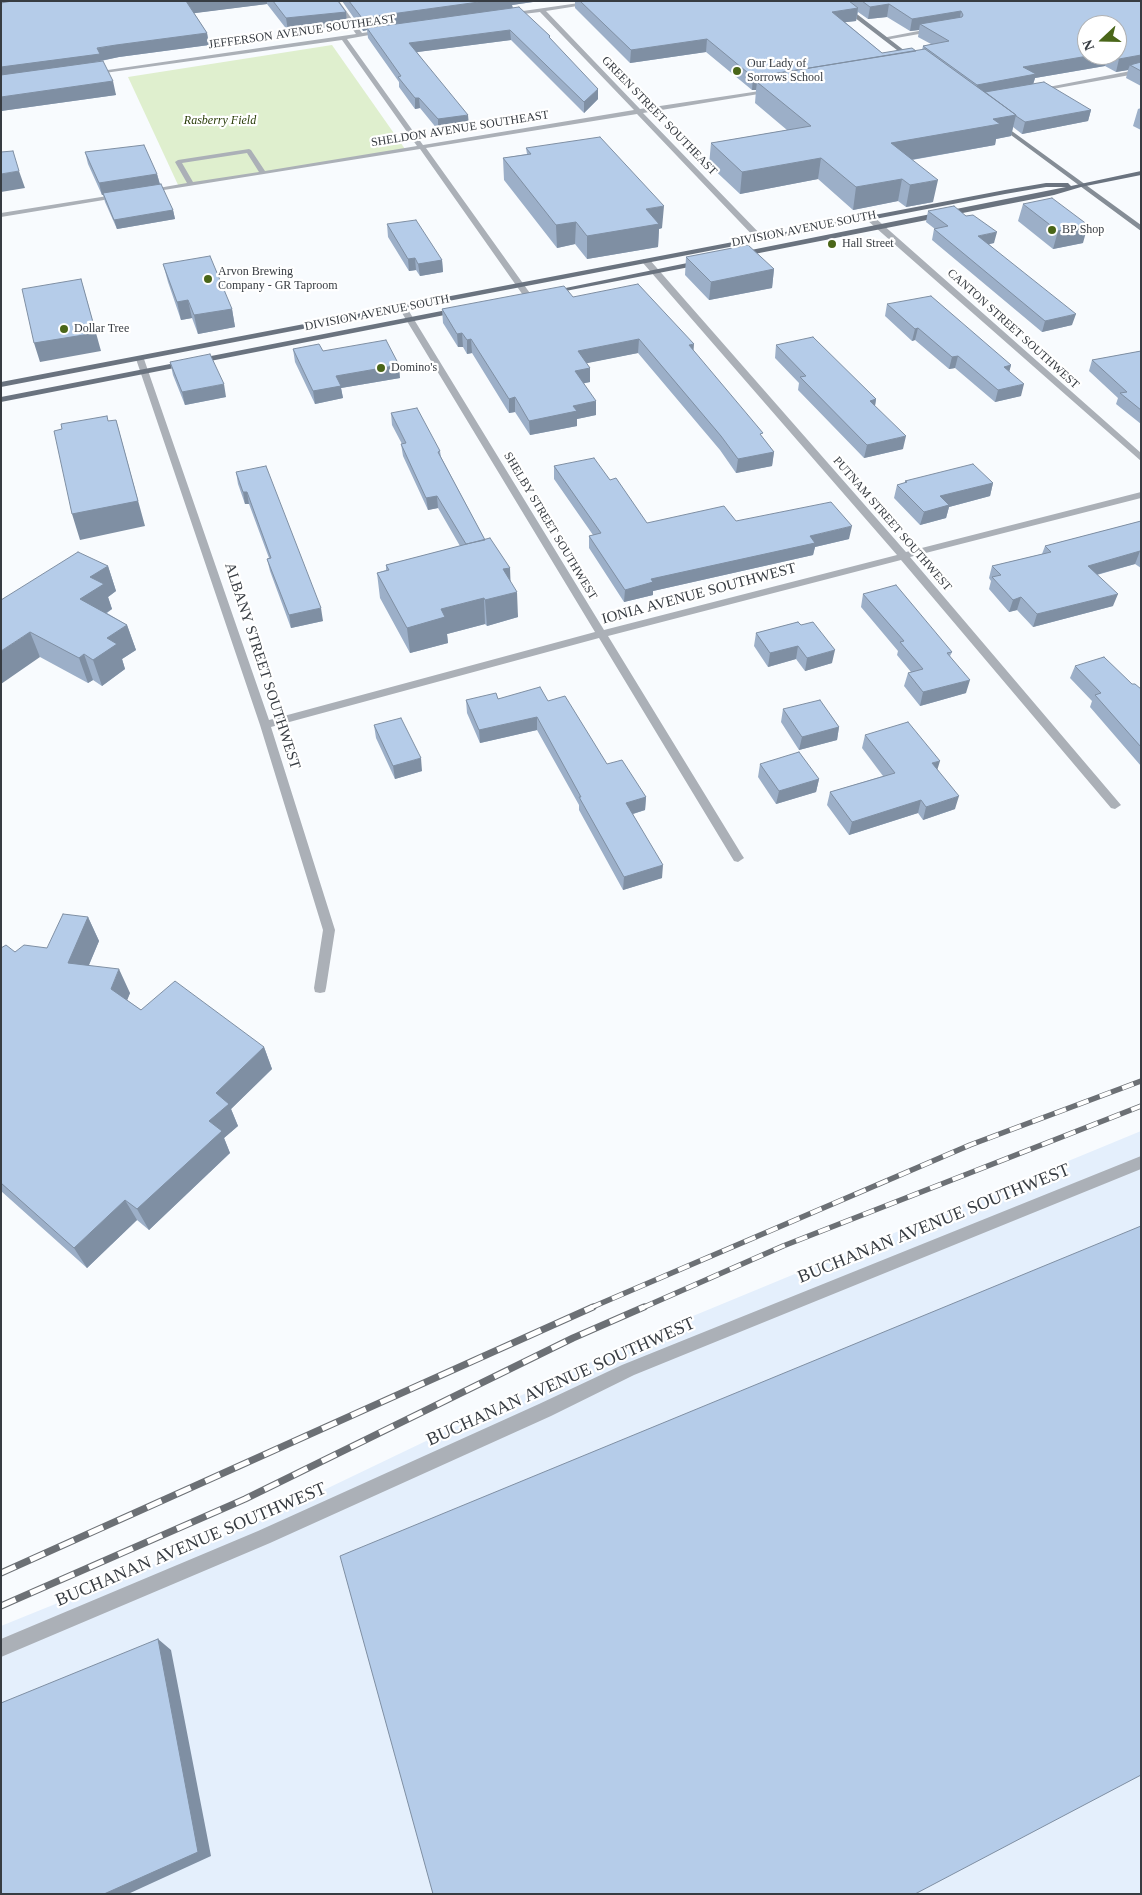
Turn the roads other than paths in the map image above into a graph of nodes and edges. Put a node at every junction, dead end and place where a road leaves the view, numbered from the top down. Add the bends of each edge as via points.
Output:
1 (336, 1) edge
2 (606, 1) edge
3 (836, 1) edge
4 (541, 10) junction
5 (503, 15) edge
6 (939, 30) edge
7 (388, 31) edge
8 (360, 35) junction
9 (343, 38) junction
10 (885, 38) junction
11 (916, 62) edge
12 (1141, 71) edge
13 (83, 74) edge
14 (778, 89) edge
15 (1027, 91) edge
16 (639, 111) junction
17 (993, 119) edge
18 (420, 147) junction
19 (263, 173) junction
20 (1141, 173) edge
21 (1080, 184) junction
22 (191, 185) junction
23 (144, 192) edge
24 (125, 196) edge
25 (1, 215) edge
26 (870, 218) junction
27 (881, 227) junction
28 (1141, 229) edge
29 (761, 239) junction
30 (732, 256) edge
31 (713, 260) edge
32 (646, 261) junction
33 (655, 271) junction
34 (520, 286) junction
35 (528, 296) junction
36 (518, 298) edge
37 (404, 308) junction
38 (469, 308) edge
39 (410, 319) junction
40 (140, 359) junction
41 (146, 372) junction
42 (1, 385) edge
43 (1, 400) edge
44 (1141, 458) edge
45 (1141, 494) edge
46 (903, 556) junction
47 (601, 634) junction
48 (265, 725) junction
49 (1116, 805) dead end
50 (738, 858) dead end
51 (320, 988) dead end
52 (1141, 1162) edge
53 (1, 1648) edge

1 - 8 street
2 - 4 street
3 - 10 main road
4 - 5 street
4 - 16 street, GREEN STREET SOUTHEAST
6 - 10 street
7 - 8 street, JEFFERSON AVENUE SOUTHEAST
8 - 9 street, JEFFERSON AVENUE SOUTHEAST
9 - 13 street, JEFFERSON AVENUE SOUTHEAST
9 - 18 street
10 - 11 main road
12 - 15 street
14 - 16 street, SHELDON AVENUE SOUTHEAST
16 - 18 street, SHELDON AVENUE SOUTHEAST
16 - 29 street, GREEN STREET SOUTHEAST
17 - 21 main road
18 - 19 street, SHELDON AVENUE SOUTHEAST
18 - 34 street
19 - 22 street, SHELDON AVENUE SOUTHEAST
19 - 22 street via 250,151 178,162
20 - 21 main road, DIVISION AVENUE SOUTH
21 - 26 main road, DIVISION AVENUE SOUTH via 1046,185
21 - 27 main road, DIVISION AVENUE SOUTH via 1054,193
21 - 28 main road
22 - 23 street, SHELDON AVENUE SOUTHEAST
24 - 25 street
26 - 27 street, CANTON STREET SOUTHWEST
26 - 29 main road, DIVISION AVENUE SOUTH
27 - 30 main road, DIVISION AVENUE SOUTH
27 - 44 street, CANTON STREET SOUTHWEST
29 - 32 main road, DIVISION AVENUE SOUTH
31 - 33 main road
32 - 33 street, PUTNAM STREET SOUTHWEST
32 - 34 main road, DIVISION AVENUE SOUTH
33 - 35 main road
33 - 46 street, PUTNAM STREET SOUTHWEST
34 - 35 street
34 - 37 main road, DIVISION AVENUE SOUTH
35 - 36 main road
37 - 39 street, SHELBY STREET SOUTHWEST
37 - 40 main road, DIVISION AVENUE SOUTH
38 - 39 main road, DIVISION AVENUE SOUTH
39 - 41 main road, DIVISION AVENUE SOUTH
39 - 47 street, SHELBY STREET SOUTHWEST
40 - 41 street, ALBANY STREET SOUTHWEST
40 - 42 main road, DIVISION AVENUE SOUTH
41 - 43 main road, DIVISION AVENUE SOUTH
41 - 48 street, ALBANY STREET SOUTHWEST
45 - 46 street, IONIA AVENUE SOUTHWEST
46 - 47 street, IONIA AVENUE SOUTHWEST
46 - 49 street, PUTNAM STREET SOUTHWEST
47 - 48 street, IONIA AVENUE SOUTHWEST
47 - 50 street, SHELBY STREET SOUTHWEST
48 - 51 street, ALBANY STREET SOUTHWEST via 329,930
52 - 53 street, BUCHANAN AVENUE SOUTHWEST via 628,1370 264,1537

